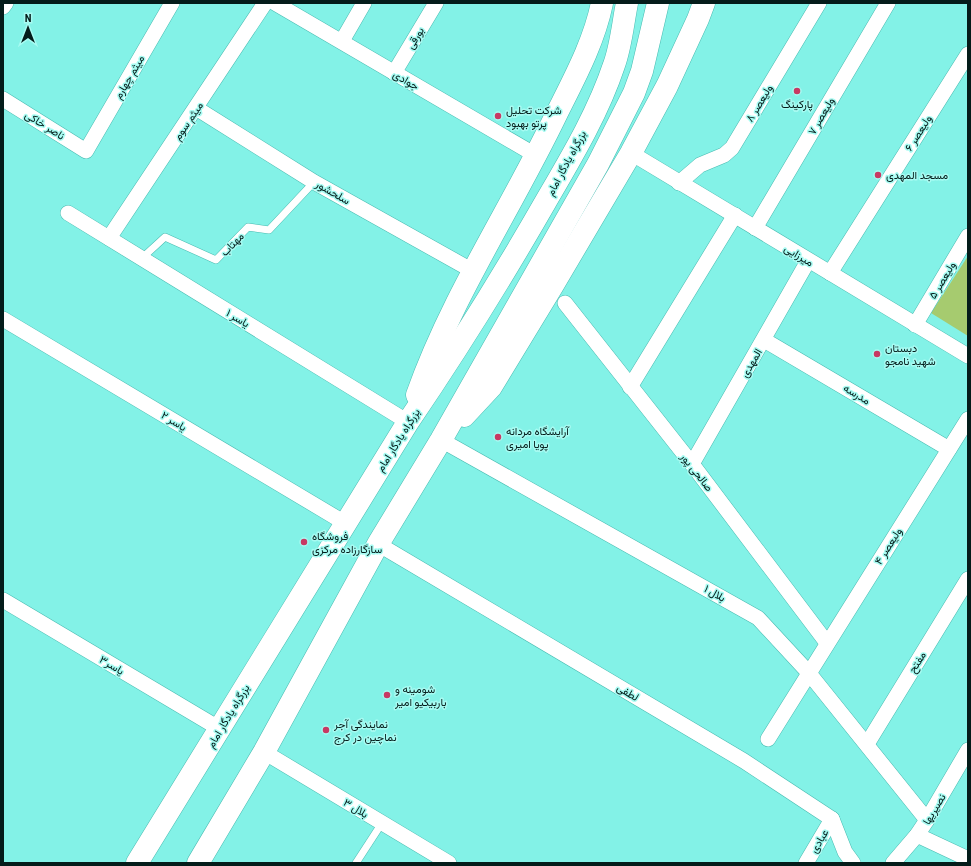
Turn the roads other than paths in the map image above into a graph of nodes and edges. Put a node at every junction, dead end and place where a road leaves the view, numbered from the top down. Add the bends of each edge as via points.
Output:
1 (6, 3) edge
2 (265, 3) edge
3 (275, 3) edge
4 (364, 3) edge
5 (436, 3) edge
6 (602, 3) edge
7 (628, 3) edge
8 (658, 3) edge
9 (819, 3) edge
10 (888, 3) edge
11 (170, 4) edge
12 (3, 8) edge
13 (700, 8) edge
14 (342, 41) junction
15 (968, 54) edge
16 (394, 73) junction
17 (3, 99) edge
18 (196, 108) junction
19 (86, 151) joint
20 (631, 153) junction
21 (537, 156) junction
22 (314, 182) junction
23 (679, 183) junction
24 (68, 213) dead end
25 (735, 215) junction
26 (755, 228) junction
27 (968, 236) edge
28 (109, 238) junction
29 (141, 259) junction
30 (808, 260) junction
31 (473, 272) junction
32 (830, 273) junction
33 (564, 303) dead end
34 (3, 320) edge
35 (915, 325) junction
36 (764, 340) junction
37 (968, 356) edge
38 (630, 387) junction
39 (968, 419) edge
40 (408, 422) junction
41 (441, 440) junction
42 (949, 449) junction
43 (692, 464) junction
44 (345, 524) junction
45 (378, 544) junction
46 (968, 579) edge
47 (3, 600) edge
48 (827, 643) junction
49 (808, 672) junction
50 (220, 729) junction
51 (768, 739) dead end
52 (866, 744) junction
53 (968, 750) edge
54 (264, 752) junction
55 (832, 819) junction
56 (928, 820) junction
57 (382, 823) junction
58 (917, 836) junction
59 (968, 859) edge
60 (137, 863) edge
61 (198, 863) edge
62 (356, 863) edge
63 (449, 863) edge
64 (806, 863) edge
65 (853, 863) edge
66 (892, 863) edge

1 - 12 street
2 - 18 street, میثم سوم
3 - 14 street, جوادی
4 - 14 street
5 - 16 street, بورقی
6 - 21 highway via 586,54
7 - 40 highway, بزرگراه یادگار امام via 615,64 573,155 512,261
8 - 41 highway via 642,71 634,93 598,164
9 - 23 street, ولیعصر ۸ via 732,148 724,155 700,165
10 - 26 street, ولیعصر ۷
11 - 19 street, میثم چهارم
13 - 20 highway via 667,86
14 - 16 street, جوادی
15 - 32 street, ولیعصر ۶
16 - 21 street, جوادی
17 - 19 street, ناصر خاکی
18 - 22 street, سلحشور
18 - 28 street, میثم سوم
20 - 23 street, میرزایی
20 - 41 highway via 491,386
21 - 31 highway
22 - 29 lane, مهتاب via 269,230 248,226 216,260 165,237
22 - 31 street, سلحشور
23 - 25 street, میرزایی
24 - 28 street, یاسر ۱
25 - 26 street, میرزایی
25 - 38 street
26 - 30 street, میرزایی
27 - 35 street, ولیعصر ۵
28 - 29 street, یاسر ۱
29 - 40 street, یاسر ۱
30 - 32 street, میرزایی
30 - 36 street, المهدی
31 - 40 highway via 429,362
32 - 35 street, میرزایی
33 - 38 street, صالحی پور
34 - 44 street, یاسر ۲
35 - 37 street, میرزایی
36 - 42 street, مدرسه
36 - 43 street, المهدی
38 - 43 street, صالحی پور
39 - 42 street, ولیعصر ۴
40 - 44 highway, بزرگراه یادگار امام
41 - 45 highway
41 - 49 street, بلال ۱ via 758,618
42 - 48 street, ولیعصر ۴
43 - 48 street, صالحی پور
44 - 50 highway, بزرگراه یادگار امام
45 - 54 highway
45 - 55 street, لطفی via 744,761
46 - 52 street, مفتح
47 - 50 street, یاسر۳
48 - 49 street, ولیعصر ۴
49 - 51 street, ولیعصر ۴
49 - 52 street, بلال ۱
50 - 60 highway, بزرگراه یادگار امام
52 - 56 street, بلال ۱
53 - 56 street, نصیریها
54 - 57 street, بلال ۳
54 - 61 highway
55 - 64 street, عبادی
55 - 65 street via 845,852
56 - 58 street, نصیریها
57 - 62 lane
57 - 63 street, بلال ۳
58 - 59 street
58 - 66 street, نصیریها

